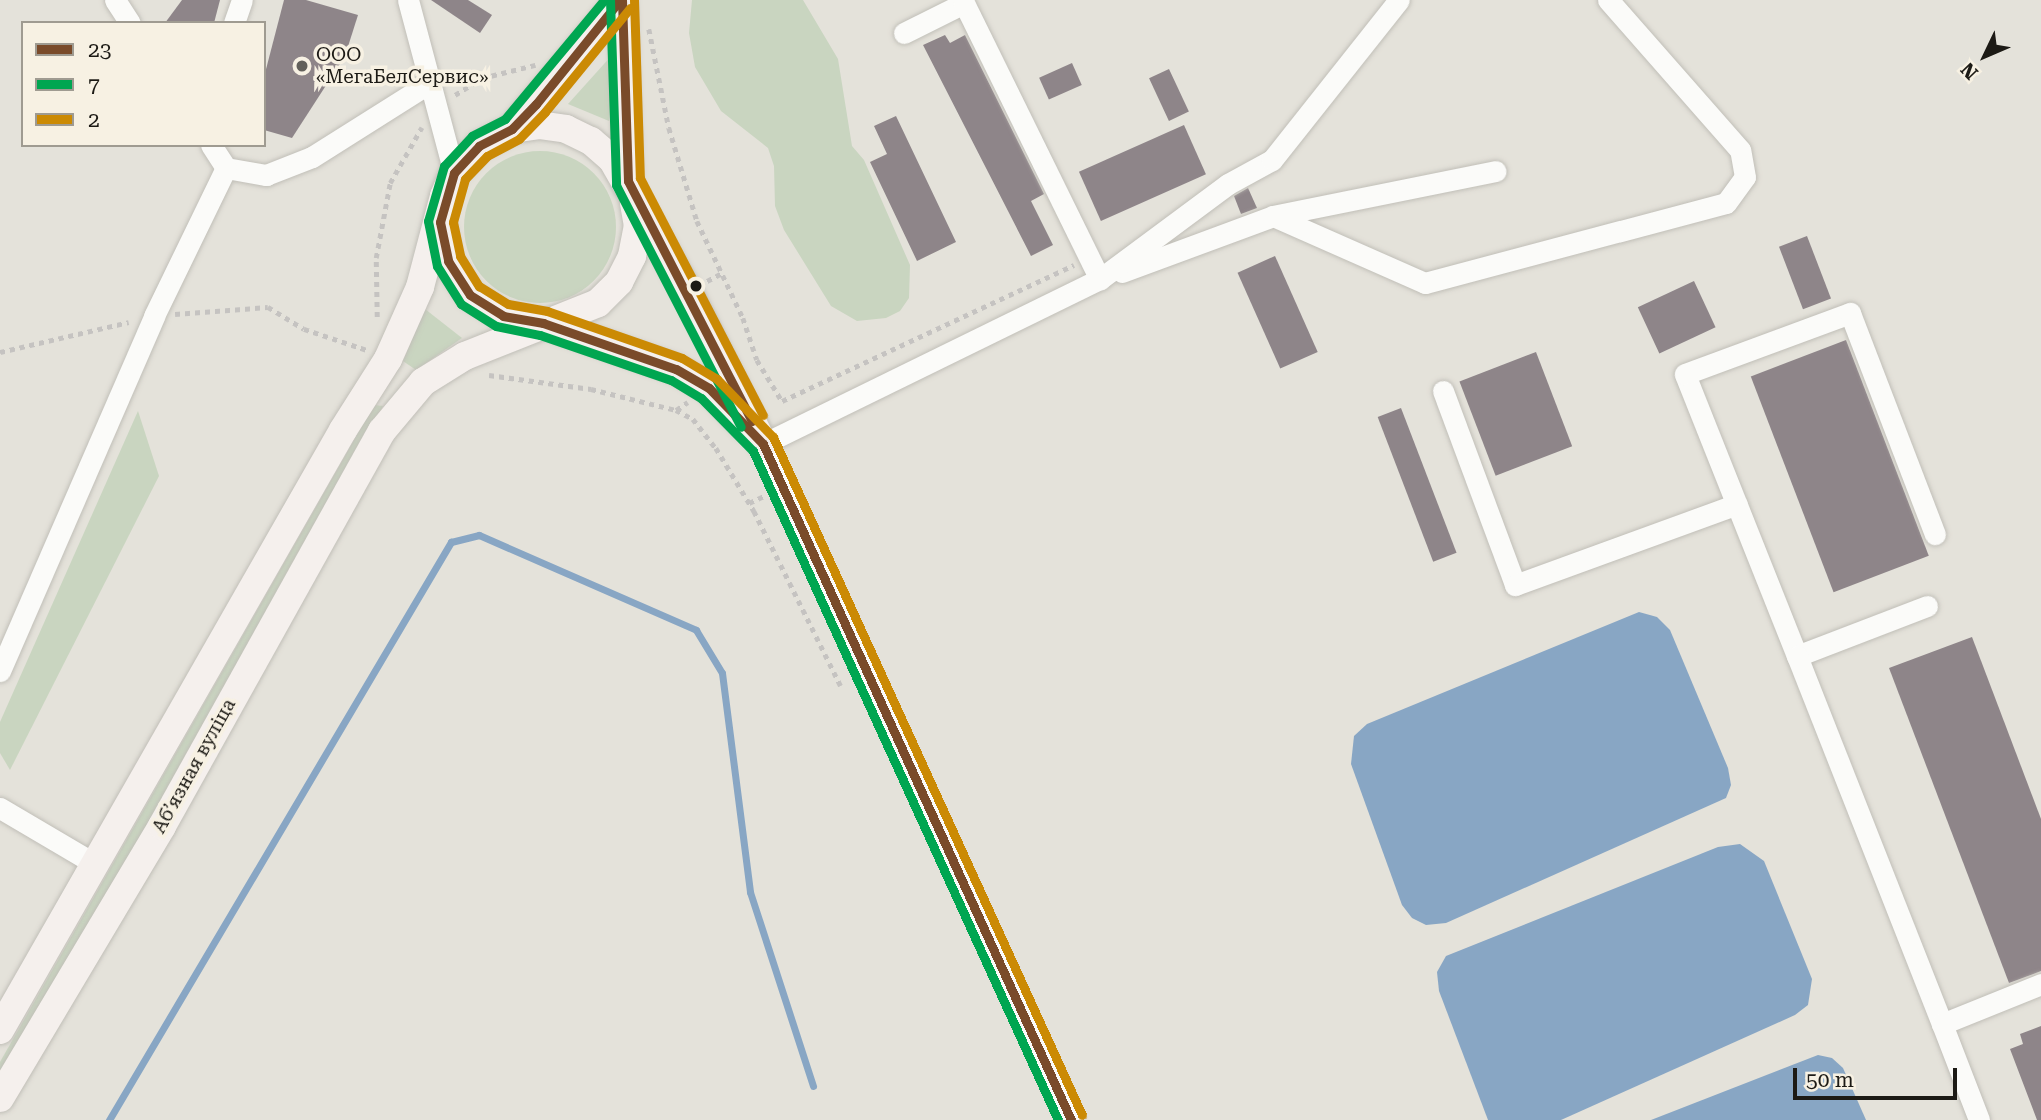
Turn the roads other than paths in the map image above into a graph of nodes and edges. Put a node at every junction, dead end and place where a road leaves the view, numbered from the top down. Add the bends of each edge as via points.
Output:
1 (115, 0) edge
2 (242, 0) edge
3 (408, 0) edge
4 (621, 0) edge
5 (1399, 0) edge
6 (1608, 0) edge
7 (129, 21) edge
8 (235, 21) edge
9 (904, 33) dead end
10 (429, 83) junction
11 (512, 129) junction
12 (212, 147) edge
13 (226, 168) junction
14 (1496, 171) dead end
15 (454, 173) junction
16 (631, 189) junction
17 (1273, 216) junction
18 (440, 222) junction
19 (1100, 279) junction
20 (543, 323) junction
21 (720, 382) junction
22 (1443, 391) dead end
23 (763, 444) junction
24 (1737, 504) junction
25 (1935, 534) dead end
26 (1927, 606) dead end
27 (1797, 656) junction
28 (0, 671) edge
29 (0, 808) edge
30 (85, 858) dead end
31 (2041, 984) edge
32 (1942, 1024) junction
33 (0, 1030) edge
34 (0, 1098) edge
35 (1071, 1120) edge
36 (1979, 1120) edge

1 - 7 street
2 - 8 street
3 - 10 street
4 - 11 main road
4 - 16 main road
5 - 19 street via 1272,160 1228,184
6 - 17 street via 1740,150 1745,177 1726,203 1426,283
9 - 19 street via 964,3
10 - 13 street via 312,157 266,175
10 - 15 street
11 - 15 main road via 479,146
11 - 16 main road via 539,125 566,129 591,141 612,159
12 - 13 street
13 - 28 street via 154,316
14 - 17 street
15 - 18 main road
16 - 20 main road via 638,226 632,256 619,282 590,308
16 - 21 main road
17 - 19 street
18 - 20 main road via 448,261 470,295 503,316
18 - 33 main road, Абʼязная вуліца via 420,287 388,359
19 - 23 street
20 - 21 main road
20 - 34 main road, Абʼязная вуліца via 465,356 423,382 382,431 162,826
21 - 23 main road
22 - 24 street via 1515,585
23 - 35 street
24 - 25 street via 1685,374 1850,313
24 - 27 street
26 - 27 street
27 - 32 street
29 - 30 street
31 - 32 street
32 - 36 street

